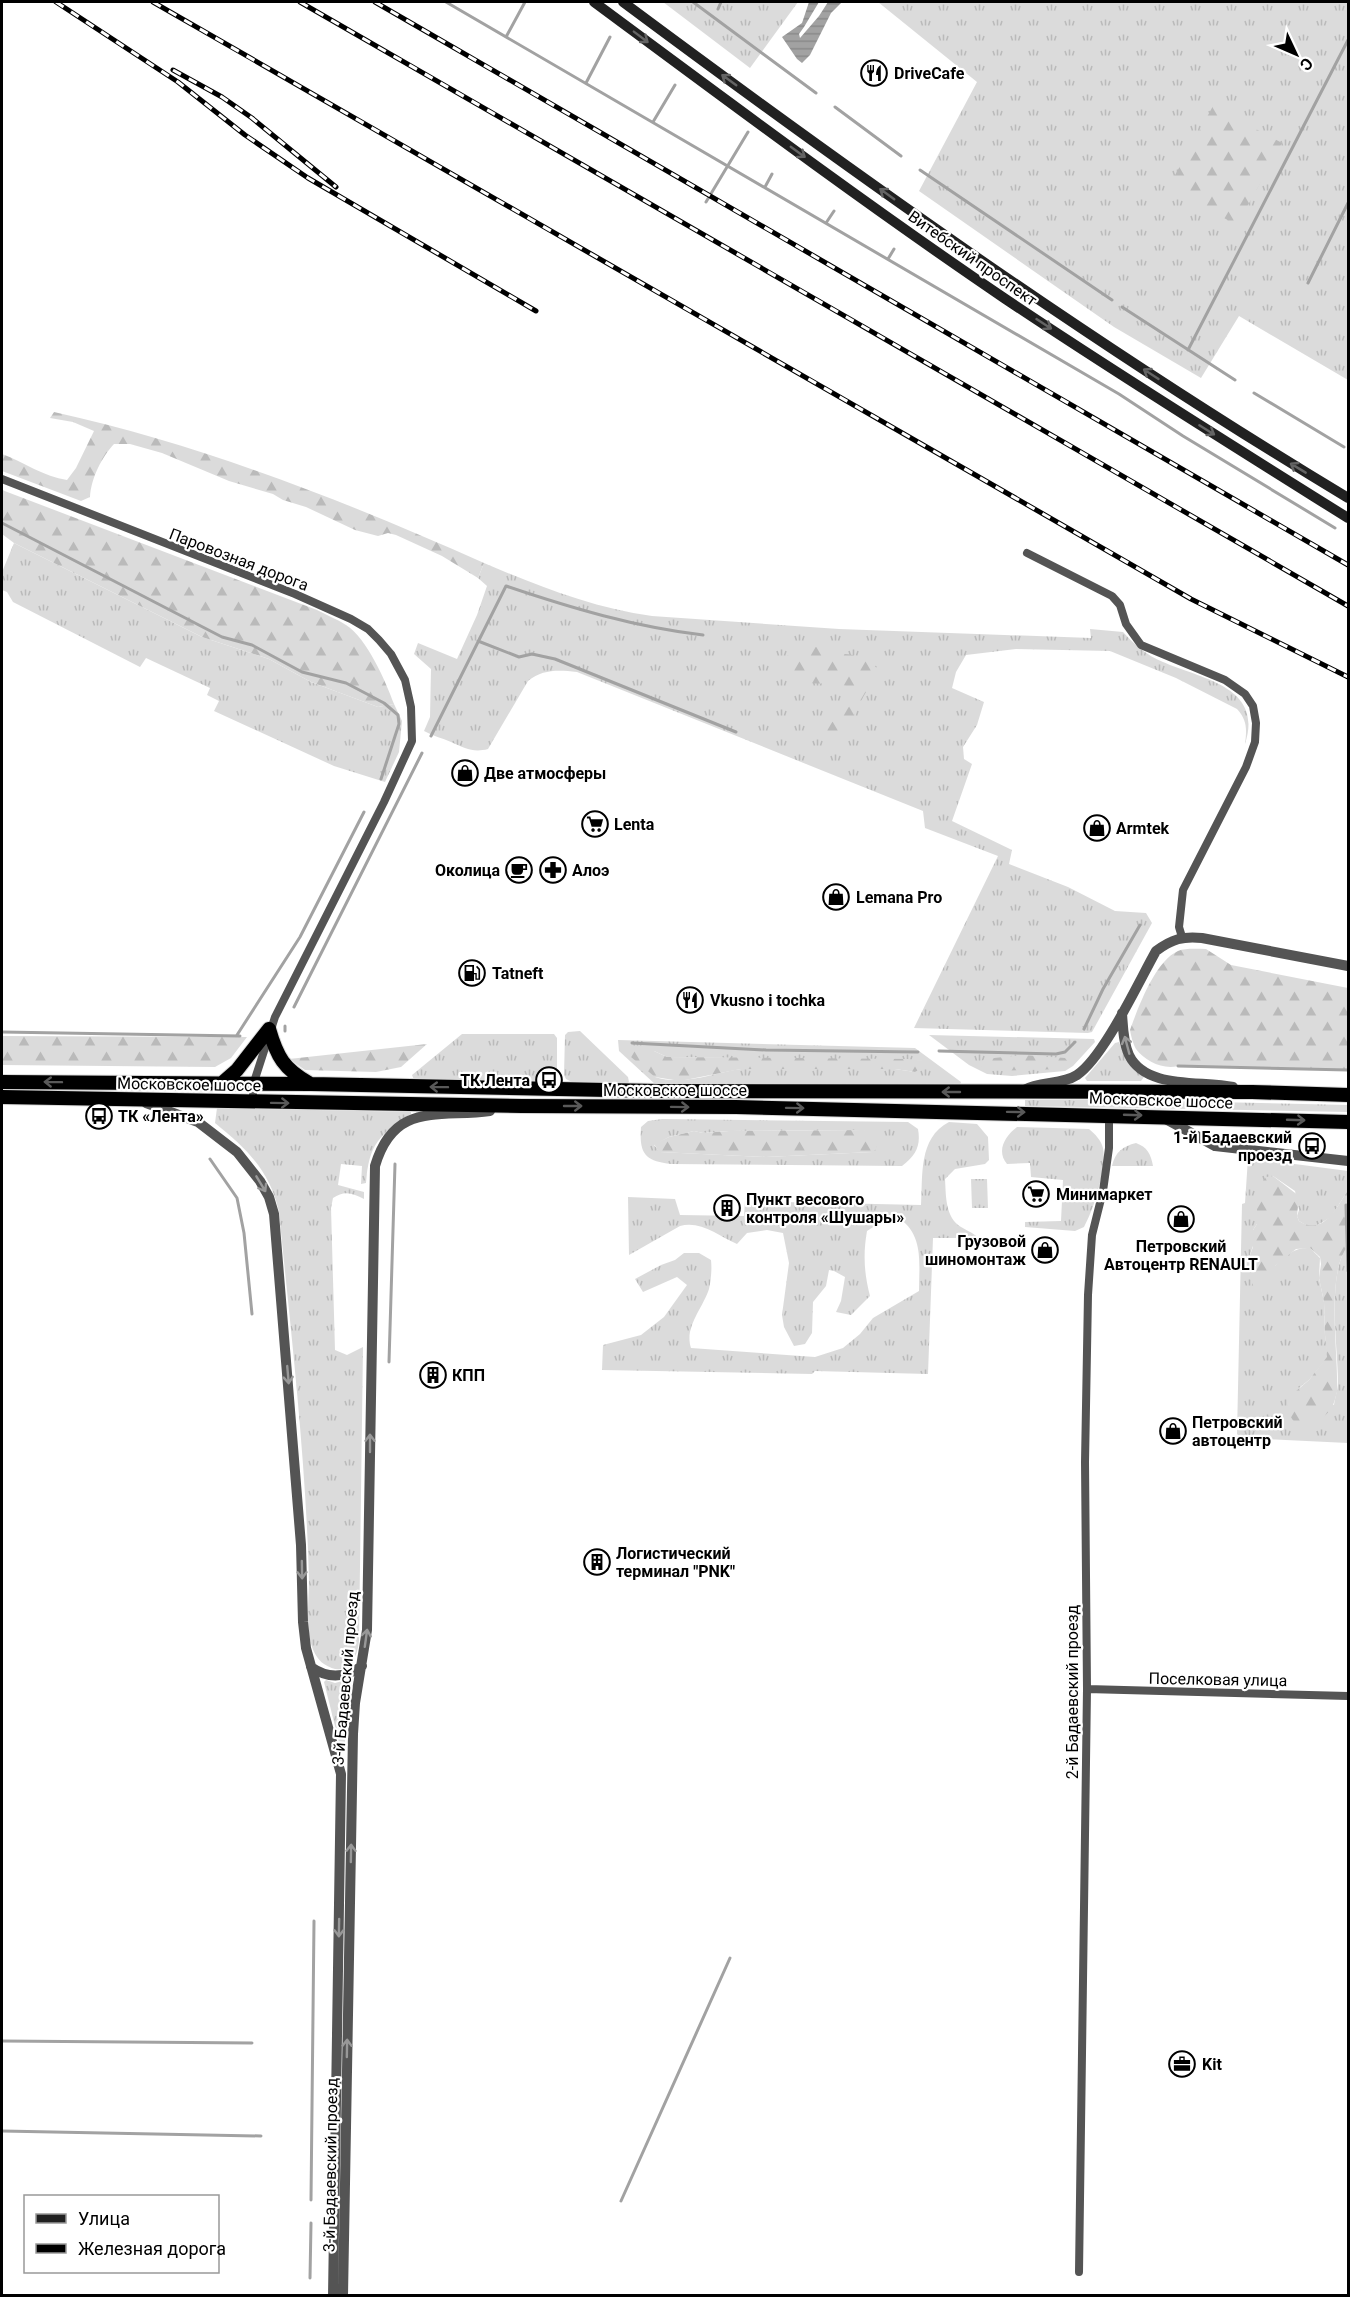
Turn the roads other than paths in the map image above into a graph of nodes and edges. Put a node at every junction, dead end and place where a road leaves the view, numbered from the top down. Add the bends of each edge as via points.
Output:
1 (594, 2) edge
2 (623, 2) edge
3 (2, 479) edge
4 (1348, 498) edge
5 (1348, 518) edge
6 (1027, 553) dead end
7 (1182, 937) junction
8 (1348, 966) edge
9 (1122, 1013) junction
10 (269, 1029) junction
11 (2, 1082) edge
12 (220, 1084) junction
13 (311, 1084) junction
14 (253, 1085) junction
15 (1021, 1092) junction
16 (1251, 1092) junction
17 (1348, 1095) edge
18 (2, 1097) edge
19 (137, 1100) junction
20 (253, 1102) junction
21 (522, 1106) junction
22 (1109, 1114) junction
23 (1161, 1117) junction
24 (1348, 1122) edge
25 (1348, 1161) edge
26 (362, 1666) junction
27 (311, 1667) junction
28 (1087, 1689) junction
29 (1348, 1696) edge
30 (1079, 2272) dead end
31 (333, 2295) edge
32 (344, 2295) edge

1 -> 5 main road, Витебский проспект via 1003,298
4 -> 2 main road, Витебский проспект via 1184,396 974,257
3 - 10 street, Паровозная дорога via 351,619 368,629 391,654 405,680 412,721 412,741 405,760
6 - 7 street via 1112,596 1141,645 1225,680 1245,694 1253,706 1255,742 1246,767 1183,890 1179,927
7 - 8 street via 1211,939
7 - 9 street via 1156,951
9 - 15 street via 1098,1054 1083,1070
16 -> 9 street via 1173,1081 1140,1068 1129,1054
10 - 12 highway via 237,1070
10 - 13 highway via 279,1058 295,1075
10 - 14 street, Паровозная дорога
12 -> 11 highway, Московское шоссе
12 - 14 highway, Московское шоссе
13 - 14 highway, Московское шоссе
15 -> 13 highway, Московское шоссе via 658,1091
14 - 20 street, Паровозная дорога
15 - 16 highway, Московское шоссе
16 - 17 highway, Московское шоссе
18 - 19 highway, Московское шоссе
19 - 20 highway, Московское шоссе
19 -> 27 street, 3-й Бадаевский проезд via 198,1122 237,1152 269,1197 274,1214 301,1545 303,1622
20 -> 21 highway, Московское шоссе
21 -> 22 highway, Московское шоссе
26 -> 21 street, 3-й Бадаевский проезд via 368,1630 375,1166 393,1132 418,1116
22 -> 23 highway, Московское шоссе
22 - 28 street, 2-й Бадаевский проезд via 1109,1148 1092,1235 1088,1295
23 -> 24 highway, Московское шоссе
23 - 25 street via 1215,1146
26 - 27 street via 337,1676
32 -> 26 street, 3-й Бадаевский проезд via 353,1734
27 -> 31 street, 3-й Бадаевский проезд via 341,1774
28 - 29 street, Поселковая улица
28 - 30 street, 2-й Бадаевский проезд

